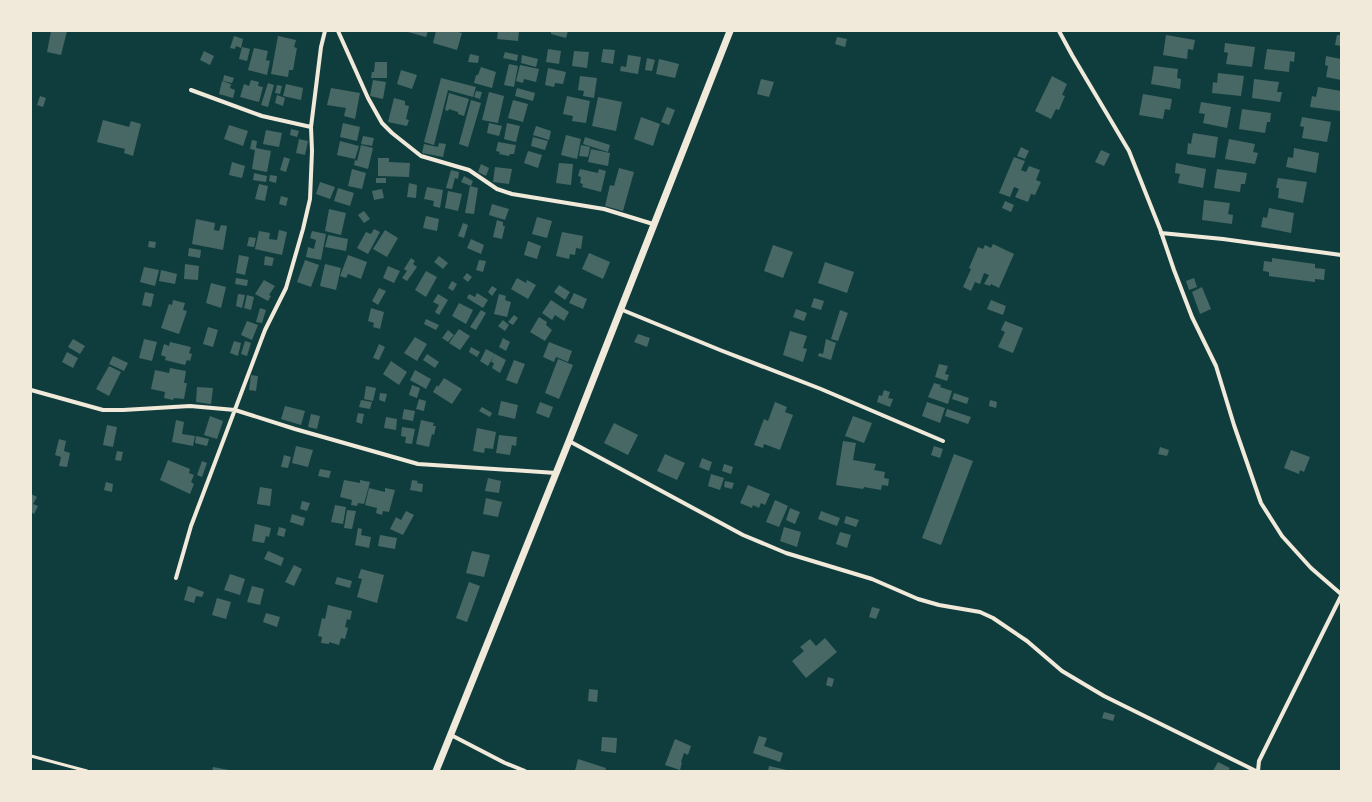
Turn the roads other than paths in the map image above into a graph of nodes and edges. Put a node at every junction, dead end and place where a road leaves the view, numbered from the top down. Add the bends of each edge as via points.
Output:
1 (325, 31) edge
2 (338, 31) edge
3 (730, 31) edge
4 (1059, 31) edge
5 (191, 90) dead end
6 (311, 127) junction
7 (653, 224) junction
8 (1161, 233) junction
9 (1341, 255) edge
10 (620, 309) junction
11 (31, 390) edge
12 (235, 410) junction
13 (569, 441) junction
14 (943, 441) dead end
15 (556, 473) junction
16 (176, 578) dead end
17 (1341, 595) edge
18 (451, 735) junction
19 (31, 756) edge
20 (87, 771) edge
21 (436, 771) edge
22 (525, 771) edge
23 (1256, 771) edge

1 - 6 street
2 - 7 street via 382,123 420,156 469,170 497,189 512,194 604,209
3 - 7 street
4 - 8 street via 1129,151
5 - 6 street via 262,116
6 - 12 street via 310,199 303,229 286,288 265,330
7 - 10 street
8 - 9 street
8 - 17 street via 1192,317 1216,366 1260,503 1282,536 1311,568
10 - 13 street
10 - 14 street
11 - 12 street via 103,410 190,406
12 - 15 street via 418,464
12 - 16 street via 191,526
13 - 15 street
13 - 23 street via 743,535 786,553 872,579 918,599 980,612 1027,641 1062,671 1104,696
15 - 18 street
17 - 23 street
18 - 21 street
18 - 22 street
19 - 20 lane

